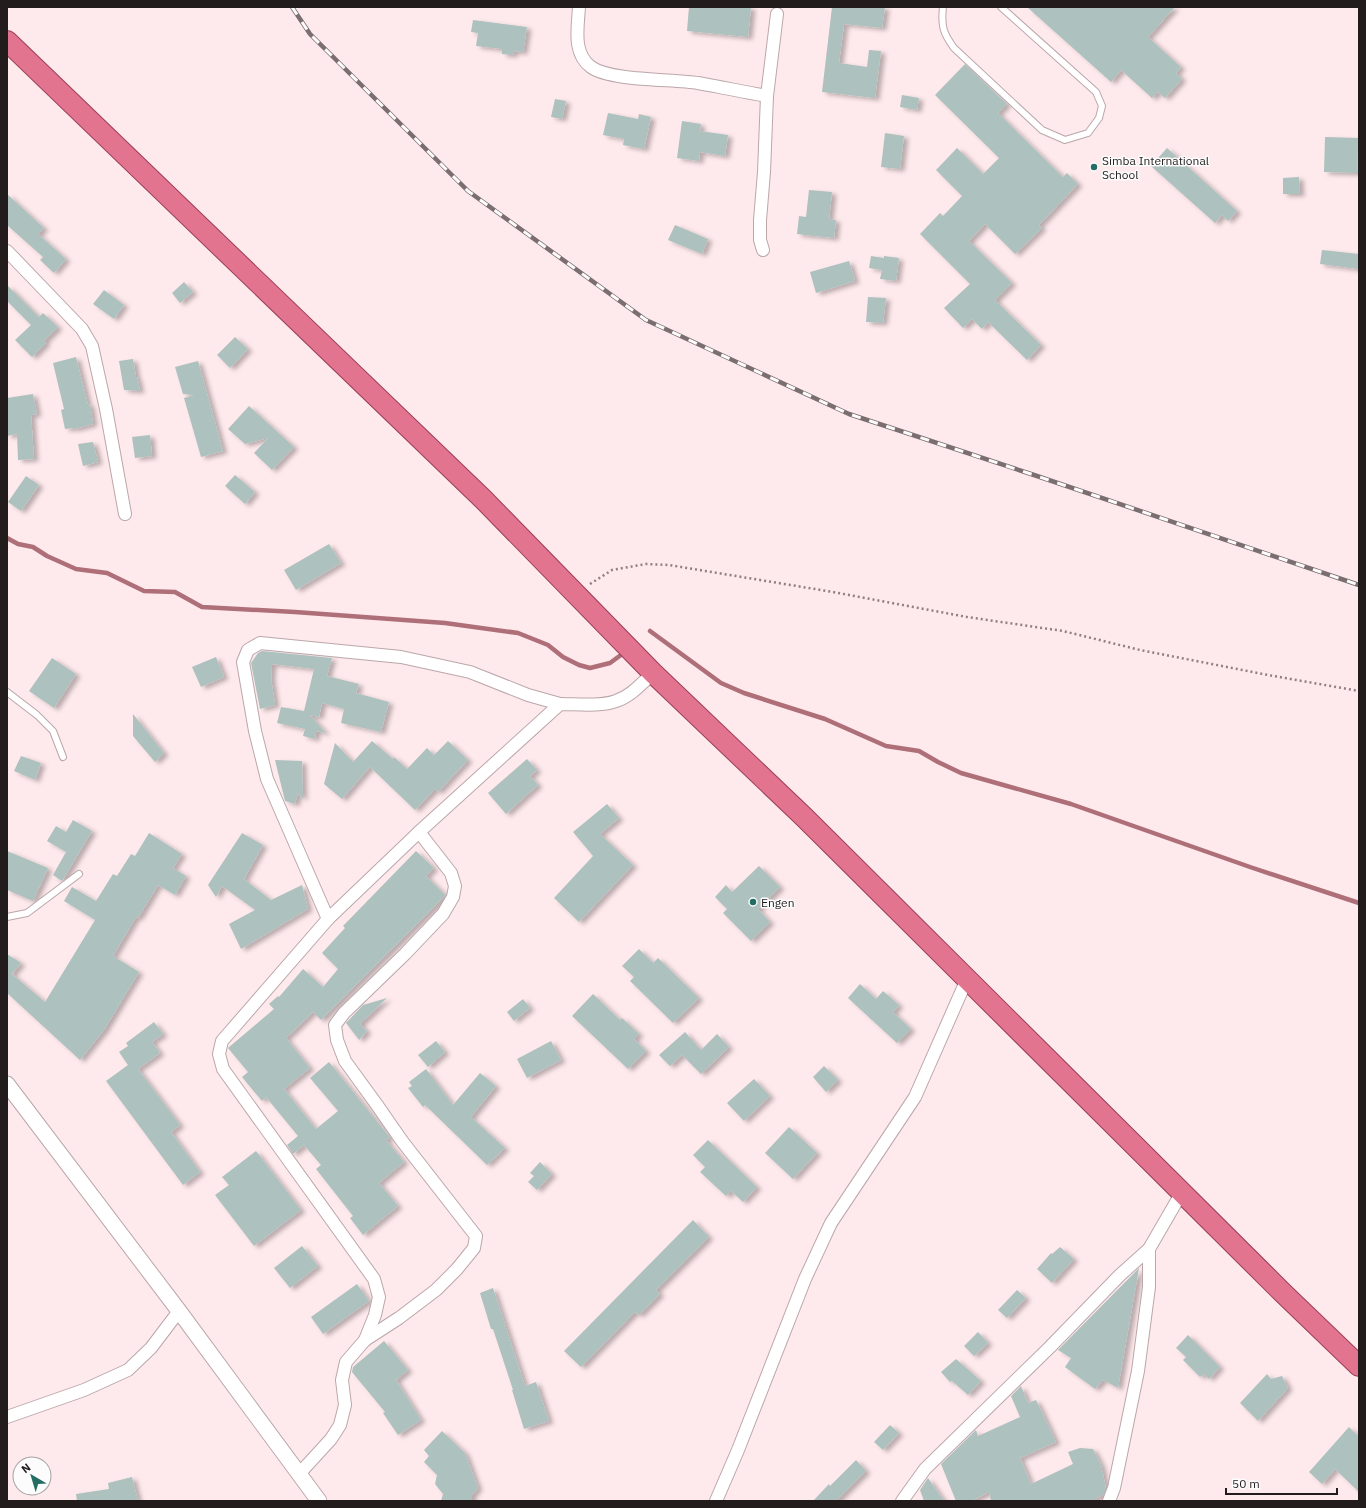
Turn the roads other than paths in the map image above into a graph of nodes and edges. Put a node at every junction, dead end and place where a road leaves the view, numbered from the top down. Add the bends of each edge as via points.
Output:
1 (579, 7) edge
2 (942, 7) edge
3 (1001, 7) edge
4 (777, 14) dead end
5 (7, 41) edge
6 (767, 96) junction
7 (763, 250) dead end
8 (7, 251) edge
9 (125, 514) dead end
10 (653, 673) junction
11 (7, 692) edge
12 (560, 704) junction
13 (63, 757) dead end
14 (419, 832) junction
15 (79, 874) dead end
16 (7, 918) edge
17 (328, 919) junction
18 (968, 980) junction
19 (7, 1084) edge
20 (1182, 1192) junction
21 (1149, 1249) junction
22 (179, 1311) junction
23 (365, 1340) junction
24 (1359, 1366) edge
25 (7, 1417) edge
26 (299, 1474) junction
27 (319, 1501) edge
28 (716, 1501) edge
29 (902, 1501) edge
30 (1109, 1501) edge

1 - 6 street via 578,46 583,58 591,67 613,76 697,83
2 - 3 lane via 944,35 954,48 1042,130 1065,140 1088,133 1099,118 1102,106 1096,92
4 - 6 street
5 - 10 highway via 483,499
6 - 7 street via 760,220
8 - 9 street via 82,329 92,346
10 - 12 street via 631,693 615,702 595,705
10 - 18 highway via 804,817
11 - 13 lane via 37,715 52,731
12 - 14 street
12 - 17 street via 528,695 470,672 401,657 260,643 248,650 242,662 267,779
14 - 17 street
14 - 23 street via 451,873 455,886 453,897 443,914 344,1013 335,1025 337,1040 346,1062 402,1141 476,1236 474,1248 436,1290
15 - 16 lane via 27,913
17 - 23 street via 222,1041 219,1054 223,1069 374,1279 379,1297
18 - 20 highway
18 - 28 street via 915,1097 831,1223 805,1279
19 - 22 street
20 - 21 street
20 - 24 highway
21 - 29 street via 925,1469
21 - 30 street via 1149,1287 1138,1372 1114,1488
22 - 25 street via 151,1348 128,1370 84,1390
22 - 26 street
23 - 26 street via 346,1362 342,1380 344,1406 340,1425 331,1439
26 - 27 street

